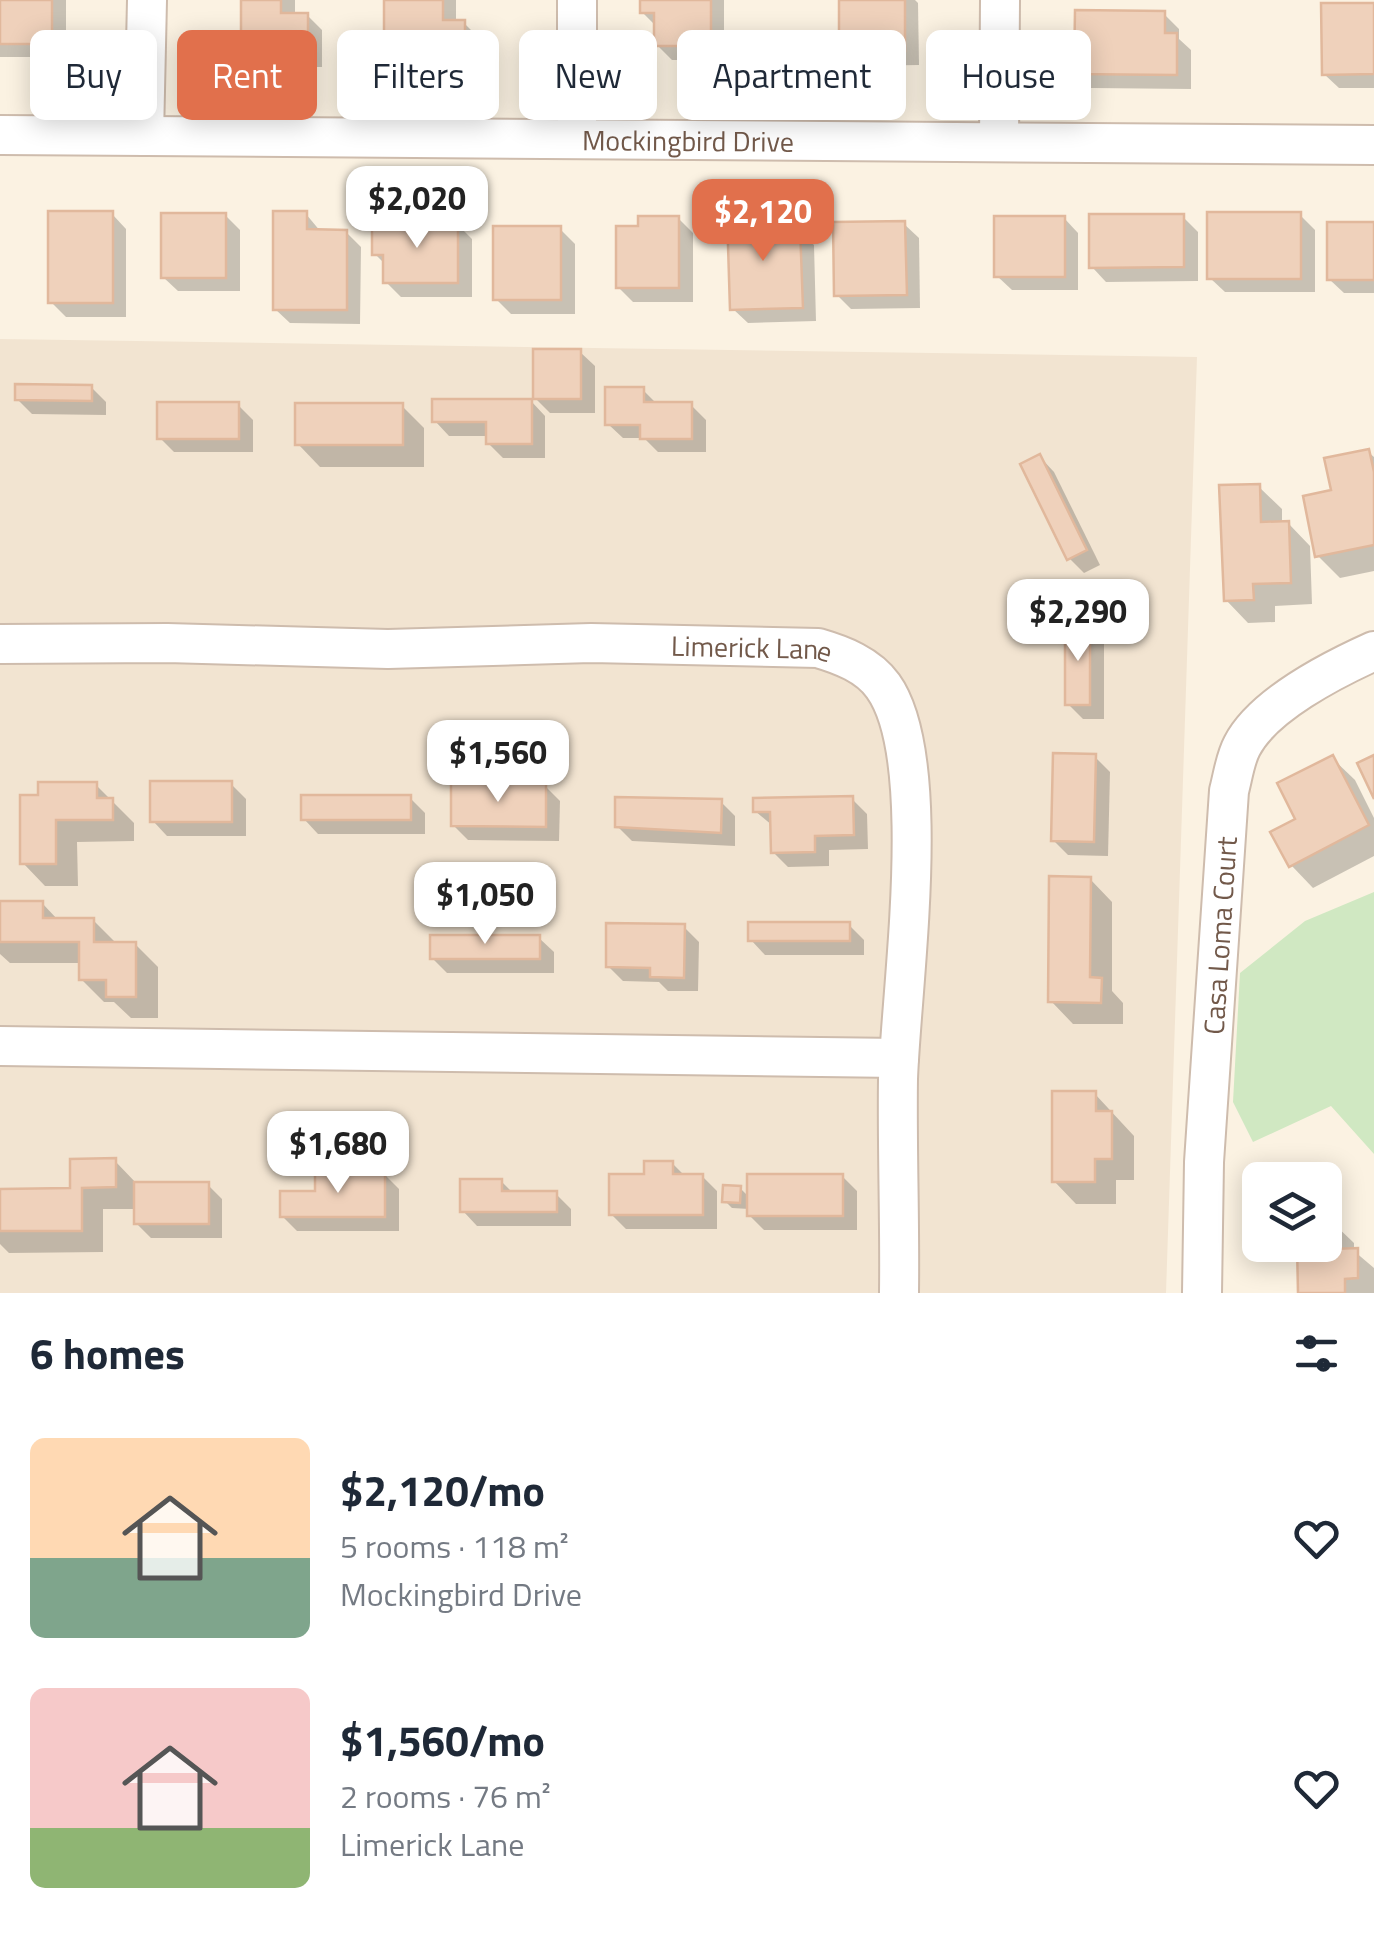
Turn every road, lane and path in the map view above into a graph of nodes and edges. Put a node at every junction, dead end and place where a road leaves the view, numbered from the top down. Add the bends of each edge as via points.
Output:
1 (147, 0) edge
2 (577, 0) edge
3 (1000, 0) edge
4 (0, 135) edge
5 (144, 136) junction
6 (578, 139) junction
7 (999, 142) junction
8 (1374, 145) edge
9 (0, 644) edge
10 (1374, 651) edge
11 (0, 1046) edge
12 (899, 1058) junction
13 (899, 1293) edge
14 (1202, 1293) edge

1 - 5 street
2 - 6 street
3 - 7 street
4 - 5 street, Mockingbird Drive
5 - 6 street, Mockingbird Drive
6 - 7 street, Mockingbird Drive
7 - 8 street, Mockingbird Drive
9 - 12 street, Limerick Lane via 388,649 590,643 841,654 884,686 908,758 912,831
10 - 14 street, Casa Loma Court via 1259,722 1242,746 1229,791 1204,1162
11 - 12 street
12 - 13 street, Limerick Lane

